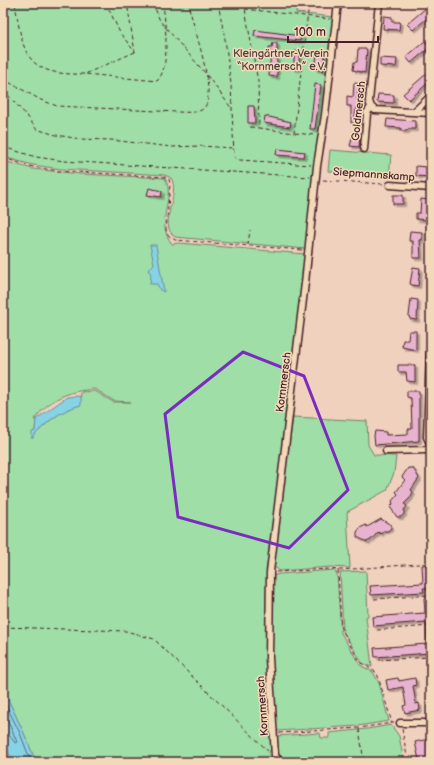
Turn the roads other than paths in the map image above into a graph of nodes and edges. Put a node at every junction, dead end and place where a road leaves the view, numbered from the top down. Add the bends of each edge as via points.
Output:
1 (338, 3) edge
2 (379, 3) edge
3 (431, 96) edge
4 (370, 108) junction
5 (414, 112) junction
6 (431, 113) edge
7 (364, 149) dead end
8 (390, 185) road end
9 (431, 188) edge
10 (431, 324) edge
11 (431, 446) edge
12 (386, 451) dead end
13 (400, 723) road end
14 (431, 723) edge
15 (281, 762) edge

1 - 15 street, Kornmersch via 325,115 316,166 309,250 270,572 269,658 273,734 275,756
2 - 4 street, Goldmersch
3 - 5 street
4 - 5 street
4 - 7 street, Goldmersch via 367,113
5 - 6 street
8 - 9 street, Siepmannskamp
10 - 11 street via 428,425
11 - 12 street via 426,450
13 - 14 street

